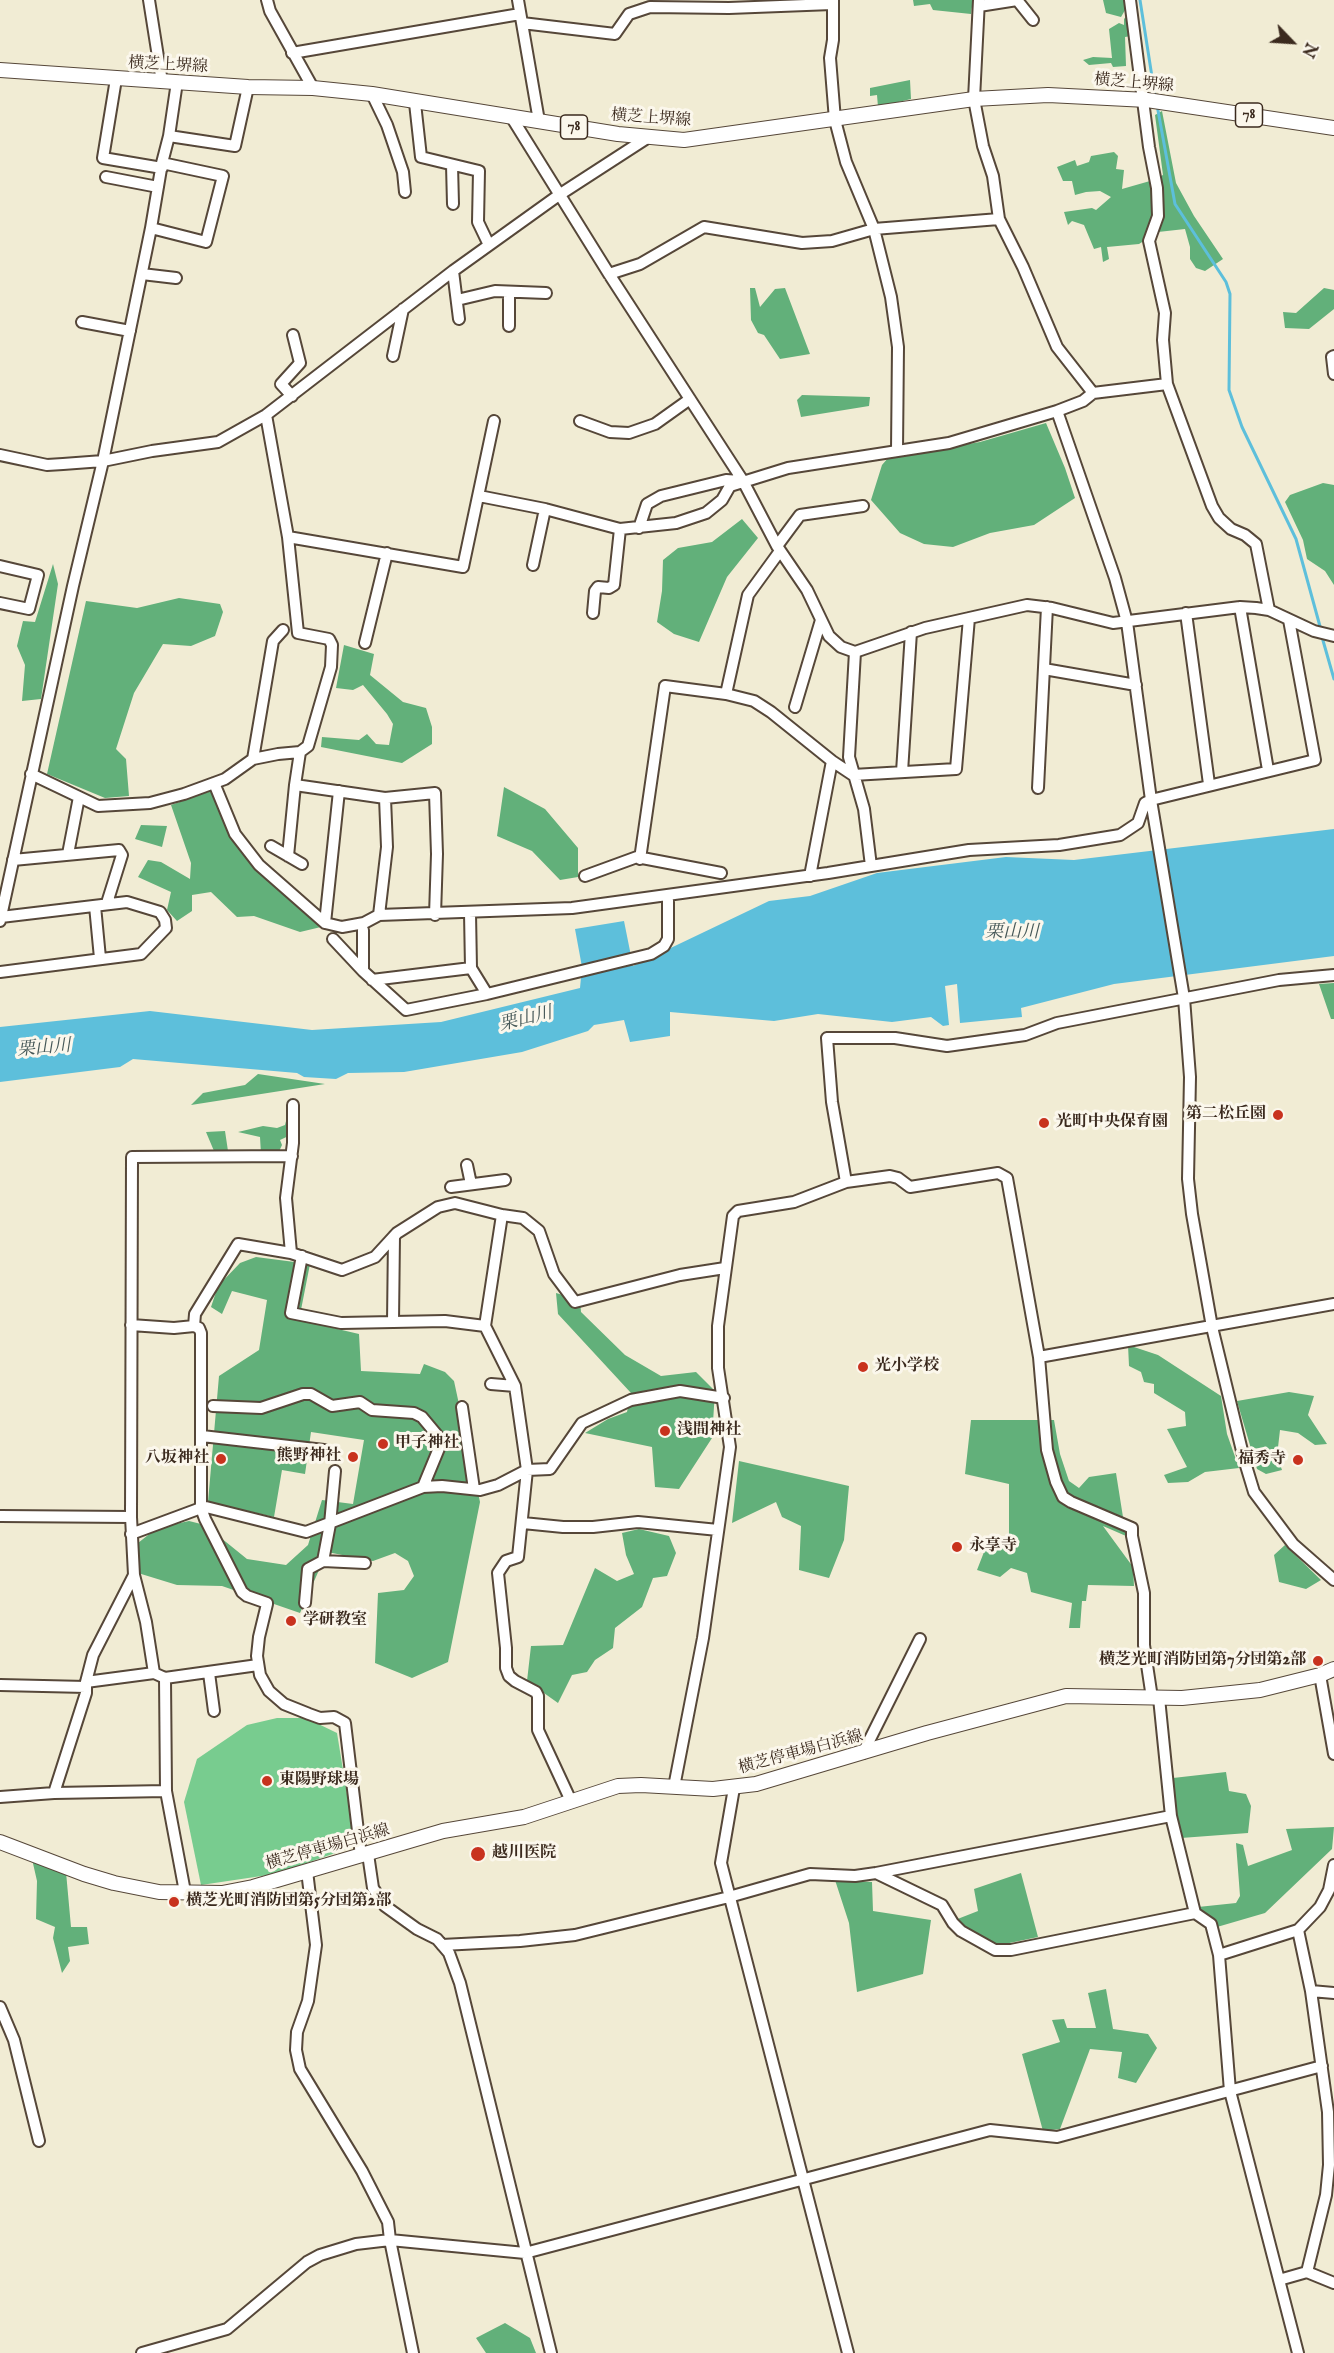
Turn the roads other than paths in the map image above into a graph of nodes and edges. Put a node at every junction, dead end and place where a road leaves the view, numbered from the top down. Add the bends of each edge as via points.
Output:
1 (149, 0) edge
2 (267, 0) edge
3 (518, 0) edge
4 (1130, 0) edge
5 (832, 2) edge
6 (979, 3) edge
7 (521, 18) junction
8 (1033, 20) dead end
9 (292, 53) junction
10 (0, 70) edge
11 (116, 79) junction
12 (162, 82) junction
13 (177, 82) junction
14 (248, 87) junction
15 (313, 88) junction
16 (372, 94) junction
17 (974, 99) junction
18 (1146, 99) junction
19 (415, 103) junction
20 (512, 118) junction
21 (835, 120) junction
22 (539, 121) junction
23 (1334, 128) edge
24 (169, 136) junction
25 (647, 138) junction
26 (452, 165) junction
27 (162, 166) junction
28 (105, 177) dead end
29 (158, 187) junction
30 (405, 192) dead end
31 (559, 195) junction
32 (453, 204) dead end
33 (999, 219) junction
34 (151, 228) junction
35 (874, 229) junction
36 (489, 245) junction
37 (453, 271) junction
38 (142, 274) junction
39 (609, 274) junction
40 (176, 278) dead end
41 (509, 292) junction
42 (546, 293) dead end
43 (457, 300) junction
44 (403, 309) junction
45 (459, 319) dead end
46 (82, 322) dead end
47 (509, 326) dead end
48 (130, 331) junction
49 (293, 335) dead end
50 (393, 356) dead end
51 (1334, 356) edge
52 (1334, 374) edge
53 (1167, 384) junction
54 (1093, 393) junction
55 (292, 396) junction
56 (690, 399) junction
57 (1056, 411) junction
58 (266, 415) junction
59 (494, 421) dead end
60 (580, 421) dead end
61 (897, 450) junction
62 (0, 455) edge
63 (103, 461) junction
64 (743, 481) junction
65 (479, 496) junction
66 (863, 506) dead end
67 (545, 509) junction
68 (639, 528) junction
69 (620, 529) junction
70 (288, 537) junction
71 (779, 548) junction
72 (387, 553) junction
73 (533, 565) dead end
74 (0, 566) edge
75 (0, 603) edge
76 (1047, 607) junction
77 (1240, 607) junction
78 (1269, 610) junction
79 (592, 613) dead end
80 (1186, 613) junction
81 (969, 618) junction
82 (821, 620) junction
83 (1289, 620) junction
84 (1127, 622) junction
85 (283, 630) dead end
86 (911, 632) junction
87 (1334, 636) edge
88 (364, 644) dead end
89 (855, 652) junction
90 (1044, 669) junction
91 (1136, 685) junction
92 (726, 694) junction
93 (795, 707) dead end
94 (300, 752) junction
95 (253, 759) junction
96 (831, 761) junction
97 (1268, 770) junction
98 (902, 772) junction
99 (31, 774) junction
100 (854, 775) junction
101 (214, 783) junction
102 (1209, 784) junction
103 (295, 785) junction
104 (1038, 788) dead end
105 (339, 791) junction
106 (79, 797) junction
107 (385, 798) junction
108 (1151, 800) junction
109 (271, 846) dead end
110 (68, 854) junction
111 (288, 856) junction
112 (640, 858) junction
113 (13, 860) junction
114 (302, 864) dead end
115 (871, 866) junction
116 (721, 873) dead end
117 (585, 876) dead end
118 (810, 876) junction
119 (668, 895) junction
120 (107, 903) junction
121 (96, 906) junction
122 (470, 913) junction
123 (379, 915) junction
124 (435, 915) junction
125 (0, 919) edge
126 (325, 923) junction
127 (363, 930) dead end
128 (333, 939) dead end
129 (99, 958) junction
130 (471, 968) junction
131 (363, 971) junction
132 (0, 972) edge
133 (1334, 975) edge
134 (372, 980) junction
135 (487, 994) junction
136 (1184, 998) junction
137 (293, 1105) dead end
138 (292, 1156) junction
139 (467, 1165) dead end
140 (505, 1180) dead end
141 (846, 1182) junction
142 (471, 1184) junction
143 (451, 1187) dead end
144 (502, 1215) junction
145 (394, 1236) junction
146 (296, 1255) junction
147 (725, 1268) junction
148 (1334, 1304) edge
149 (393, 1322) junction
150 (131, 1324) junction
151 (194, 1326) junction
152 (485, 1326) junction
153 (1212, 1327) junction
154 (1039, 1357) junction
155 (491, 1384) dead end
156 (514, 1386) junction
157 (724, 1398) junction
158 (213, 1406) dead end
159 (462, 1407) dead end
160 (202, 1436) junction
161 (324, 1450) dead end
162 (527, 1470) junction
163 (335, 1471) dead end
164 (423, 1487) junction
165 (474, 1489) junction
166 (201, 1508) junction
167 (0, 1516) edge
168 (131, 1517) junction
169 (523, 1523) junction
170 (330, 1524) junction
171 (718, 1530) junction
172 (132, 1534) junction
173 (323, 1561) junction
174 (365, 1563) dead end
175 (134, 1575) junction
176 (1334, 1580) edge
177 (305, 1603) dead end
178 (920, 1639) dead end
179 (258, 1665) junction
180 (1334, 1669) edge
181 (209, 1673) junction
182 (154, 1674) junction
183 (1320, 1676) junction
184 (165, 1678) junction
185 (0, 1685) edge
186 (86, 1685) junction
187 (1156, 1698) junction
188 (214, 1711) dead end
189 (863, 1753) junction
190 (1334, 1754) edge
191 (674, 1787) junction
192 (734, 1788) junction
193 (166, 1791) junction
194 (54, 1793) junction
195 (0, 1797) edge
196 (571, 1802) junction
197 (1170, 1816) junction
198 (0, 1842) edge
199 (364, 1855) junction
200 (1334, 1865) edge
201 (307, 1872) junction
202 (876, 1873) junction
203 (185, 1892) junction
204 (729, 1897) junction
205 (1195, 1913) junction
206 (1298, 1930) junction
207 (442, 1945) junction
208 (1219, 1955) junction
209 (1311, 1991) junction
210 (1334, 1994) edge
211 (0, 2007) edge
212 (1322, 2066) junction
213 (1230, 2091) junction
214 (39, 2141) dead end
215 (804, 2179) junction
216 (390, 2240) junction
217 (525, 2253) junction
218 (1307, 2272) junction
219 (1279, 2280) junction
220 (1334, 2283) edge
221 (142, 2353) edge
222 (413, 2353) edge
223 (551, 2353) edge
224 (848, 2353) edge
225 (1298, 2353) edge

1 - 12 street
2 - 9 street
3 - 7 street
4 - 18 street
5 - 7 street via 729,8 650,7 629,14 615,34
5 - 21 street via 830,58
6 - 8 street via 1017,0
6 - 17 street
7 - 9 street
7 - 22 street
9 - 15 street
10 - 11 main road, 横芝上堺線 / 78
11 - 12 main road, 横芝上堺線 / 78
11 - 27 street via 103,158
12 - 13 main road, 横芝上堺線 / 78
13 - 14 main road, 横芝上堺線 / 78
13 - 24 street
14 - 15 main road, 横芝上堺線 / 78
14 - 24 street via 235,146
15 - 16 main road, 横芝上堺線 / 78
16 - 19 main road, 横芝上堺線 / 78
16 - 30 street via 403,172
17 - 18 main road, 横芝上堺線 / 78 via 1047,95
17 - 21 main road, 横芝上堺線 / 78
17 - 33 street
18 - 23 main road, 横芝上堺線 / 78
18 - 53 street via 1149,147 1158,188 1158,216 1149,241 1165,313
19 - 20 main road, 横芝上堺線 / 78
19 - 26 street via 421,157
20 - 22 main road, 横芝上堺線 / 78
20 - 31 street
21 - 25 main road, 横芝上堺線 / 78 via 684,140
21 - 35 street via 846,162
22 - 25 main road, 横芝上堺線 / 78
24 - 27 street
25 - 31 street
26 - 32 street
26 - 36 street via 479,171 478,222
27 - 29 street
27 - 34 street via 223,176 206,242
28 - 29 street
29 - 34 street
31 - 36 street
31 - 39 street
33 - 35 street
33 - 54 street via 1057,347
34 - 38 street
35 - 39 street via 832,241 802,243 704,227 640,264
35 - 61 street via 891,297 898,348
36 - 37 street
37 - 43 street
37 - 44 street
38 - 40 street
38 - 48 street
39 - 56 street
41 - 42 street
41 - 43 street via 495,291
41 - 47 street
43 - 45 street
44 - 50 street
44 - 55 street
46 - 48 street
48 - 63 street
49 - 55 street via 300,363 281,384
51 - 52 street
53 - 54 street
53 - 78 street via 1212,506 1231,529 1256,544
54 - 57 street
55 - 58 street
56 - 60 street via 655,424 629,433 610,432
56 - 64 street
57 - 61 street via 949,443
57 - 84 street
58 - 63 street via 218,442
58 - 70 street
59 - 65 street
61 - 64 street via 788,468
62 - 63 street via 47,465
63 - 99 street
64 - 68 street via 730,486 722,500 706,513 676,523
64 - 68 street via 726,480 661,496 647,504
64 - 71 street
65 - 67 street
65 - 72 street via 464,567
66 - 71 street via 801,515
67 - 69 street
67 - 73 street
68 - 69 street
69 - 79 street via 614,585 598,587
70 - 72 street
70 - 94 street via 298,633 329,639 332,645 331,667 314,732 308,746
71 - 82 street
71 - 92 street via 748,595
72 - 88 street
74 - 75 street via 38,575 29,609
76 - 81 street via 1027,605
76 - 84 street via 1113,623
76 - 90 street
77 - 78 street
77 - 80 street
77 - 97 street
78 - 83 street
80 - 84 street
80 - 102 street
81 - 86 street
81 - 98 street via 956,769
82 - 89 street via 829,636
82 - 93 street
83 - 87 street
83 - 97 street via 1315,760
84 - 91 street
85 - 95 street via 273,641
86 - 89 street
86 - 98 street
89 - 100 street via 849,756
90 - 91 street
90 - 104 street
91 - 108 street
92 - 96 street via 762,706
92 - 112 street via 665,686
94 - 95 street
94 - 103 street
95 - 101 street
96 - 100 street
96 - 118 street
97 - 102 street
98 - 100 street
99 - 106 street
99 - 113 street
100 - 115 street via 864,809
101 - 106 street via 150,803 98,806
101 - 126 street via 235,834 259,865
102 - 108 street
103 - 105 street
103 - 111 street
105 - 107 street
105 - 126 street
106 - 110 street
107 - 123 street via 387,847
107 - 124 street via 435,793
108 - 115 street via 1145,803 1138,823 1120,835 1059,845 969,850
108 - 136 street
109 - 111 street
110 - 113 street
110 - 120 street via 118,850 122,855
111 - 114 street
112 - 116 street
112 - 117 street
113 - 125 street
115 - 118 street
118 - 119 street
119 - 122 street via 572,908
119 - 135 street via 668,939 651,954
120 - 121 street
120 - 129 street via 127,902 160,912 165,928 141,954
121 - 125 street
121 - 129 street
122 - 124 street
122 - 130 street
123 - 124 street
123 - 126 street via 342,927
127 - 131 street
128 - 131 street
129 - 132 street
130 - 134 street
130 - 135 street
131 - 134 street
133 - 136 street via 1279,980
134 - 135 street via 406,1010
136 - 141 street via 1057,1023 1025,1035 947,1046 895,1038 827,1038 832,1102
136 - 153 street via 1190,1077 1188,1179
137 - 138 street
138 - 146 street via 286,1198
138 - 150 street via 132,1157
139 - 142 street
140 - 142 street
141 - 147 street via 794,1202 738,1211 733,1216
141 - 154 street via 890,1176 910,1187 998,1173 1008,1178
142 - 143 street
144 - 145 street via 455,1203 438,1207
144 - 147 street via 523,1218 539,1231 554,1274 575,1302 680,1275
144 - 152 street
145 - 146 street via 375,1257 342,1270
145 - 149 street
146 - 149 street via 291,1313 341,1323
146 - 151 street via 238,1244 195,1314
147 - 157 street via 718,1347
148 - 153 street
149 - 152 street via 445,1321
150 - 151 street
150 - 168 street
151 - 160 street via 201,1333
152 - 156 street
153 - 154 street
153 - 176 street via 1254,1492 1293,1544
154 - 187 street via 1047,1450 1063,1497 1132,1528 1144,1593 1144,1645
155 - 156 street
156 - 162 street
157 - 162 street via 680,1391 631,1400 582,1423 550,1469
157 - 171 street via 730,1447
158 - 164 street via 261,1408 311,1394 332,1406 360,1402 372,1410 414,1413 423,1417 442,1441
159 - 165 street
160 - 161 street
160 - 166 street
162 - 165 street via 498,1485
162 - 169 street
163 - 170 street
164 - 165 street
164 - 170 street
166 - 170 street via 306,1532
166 - 172 street
166 - 179 street via 242,1592 267,1604 259,1637
167 - 168 street
168 - 172 street
169 - 171 street via 583,1527 638,1522
169 - 196 street via 518,1557 506,1561 498,1573 506,1668 509,1676 538,1696 538,1730
170 - 173 street
171 - 191 street via 703,1638
172 - 175 street
173 - 174 street
173 - 177 street via 308,1569
175 - 182 street
175 - 186 street via 93,1655
178 - 189 street
179 - 181 street
179 - 199 street via 269,1691 284,1704 345,1723
180 - 183 main road, 横芝停車場白浜線
181 - 184 street
181 - 188 street
182 - 184 street
182 - 186 street
183 - 187 main road, 横芝停車場白浜線 via 1260,1690
183 - 190 street
184 - 193 street
185 - 186 street
186 - 194 street
187 - 189 main road, 横芝停車場白浜線 via 1066,1696
187 - 197 street
189 - 192 main road, 横芝停車場白浜線
191 - 192 main road, 横芝停車場白浜線
191 - 196 main road, 横芝停車場白浜線 via 618,1786
192 - 204 street via 721,1863
193 - 194 street
193 - 203 street
194 - 195 street
196 - 199 main road, 横芝停車場白浜線 via 524,1817 443,1831
197 - 202 street
197 - 205 street
198 - 203 main road, 横芝停車場白浜線 via 114,1883 159,1892
199 - 201 main road, 横芝停車場白浜線
199 - 207 street via 373,1888 385,1906
200 - 206 street via 1329,1890 1320,1907
201 - 203 main road, 横芝停車場白浜線 via 222,1893
201 - 216 street via 316,1946 308,2001 297,2032 300,2069 362,2170 388,2222
202 - 204 street via 810,1874
202 - 205 street via 942,1905 961,1931 995,1950
204 - 207 street via 575,1935
204 - 215 street
205 - 208 street via 1211,1924
206 - 208 street
206 - 209 street
207 - 217 street via 460,1983
208 - 213 street
209 - 210 street
209 - 212 street
211 - 214 street via 14,2040
212 - 213 street
212 - 218 street via 1329,2165 1326,2195
213 - 215 street via 1057,2137 990,2130
213 - 219 street
215 - 217 street
215 - 224 street
216 - 217 street
216 - 221 street via 356,2244 320,2255 228,2329
216 - 222 street
217 - 223 street
218 - 219 street
218 - 220 street
219 - 225 street

